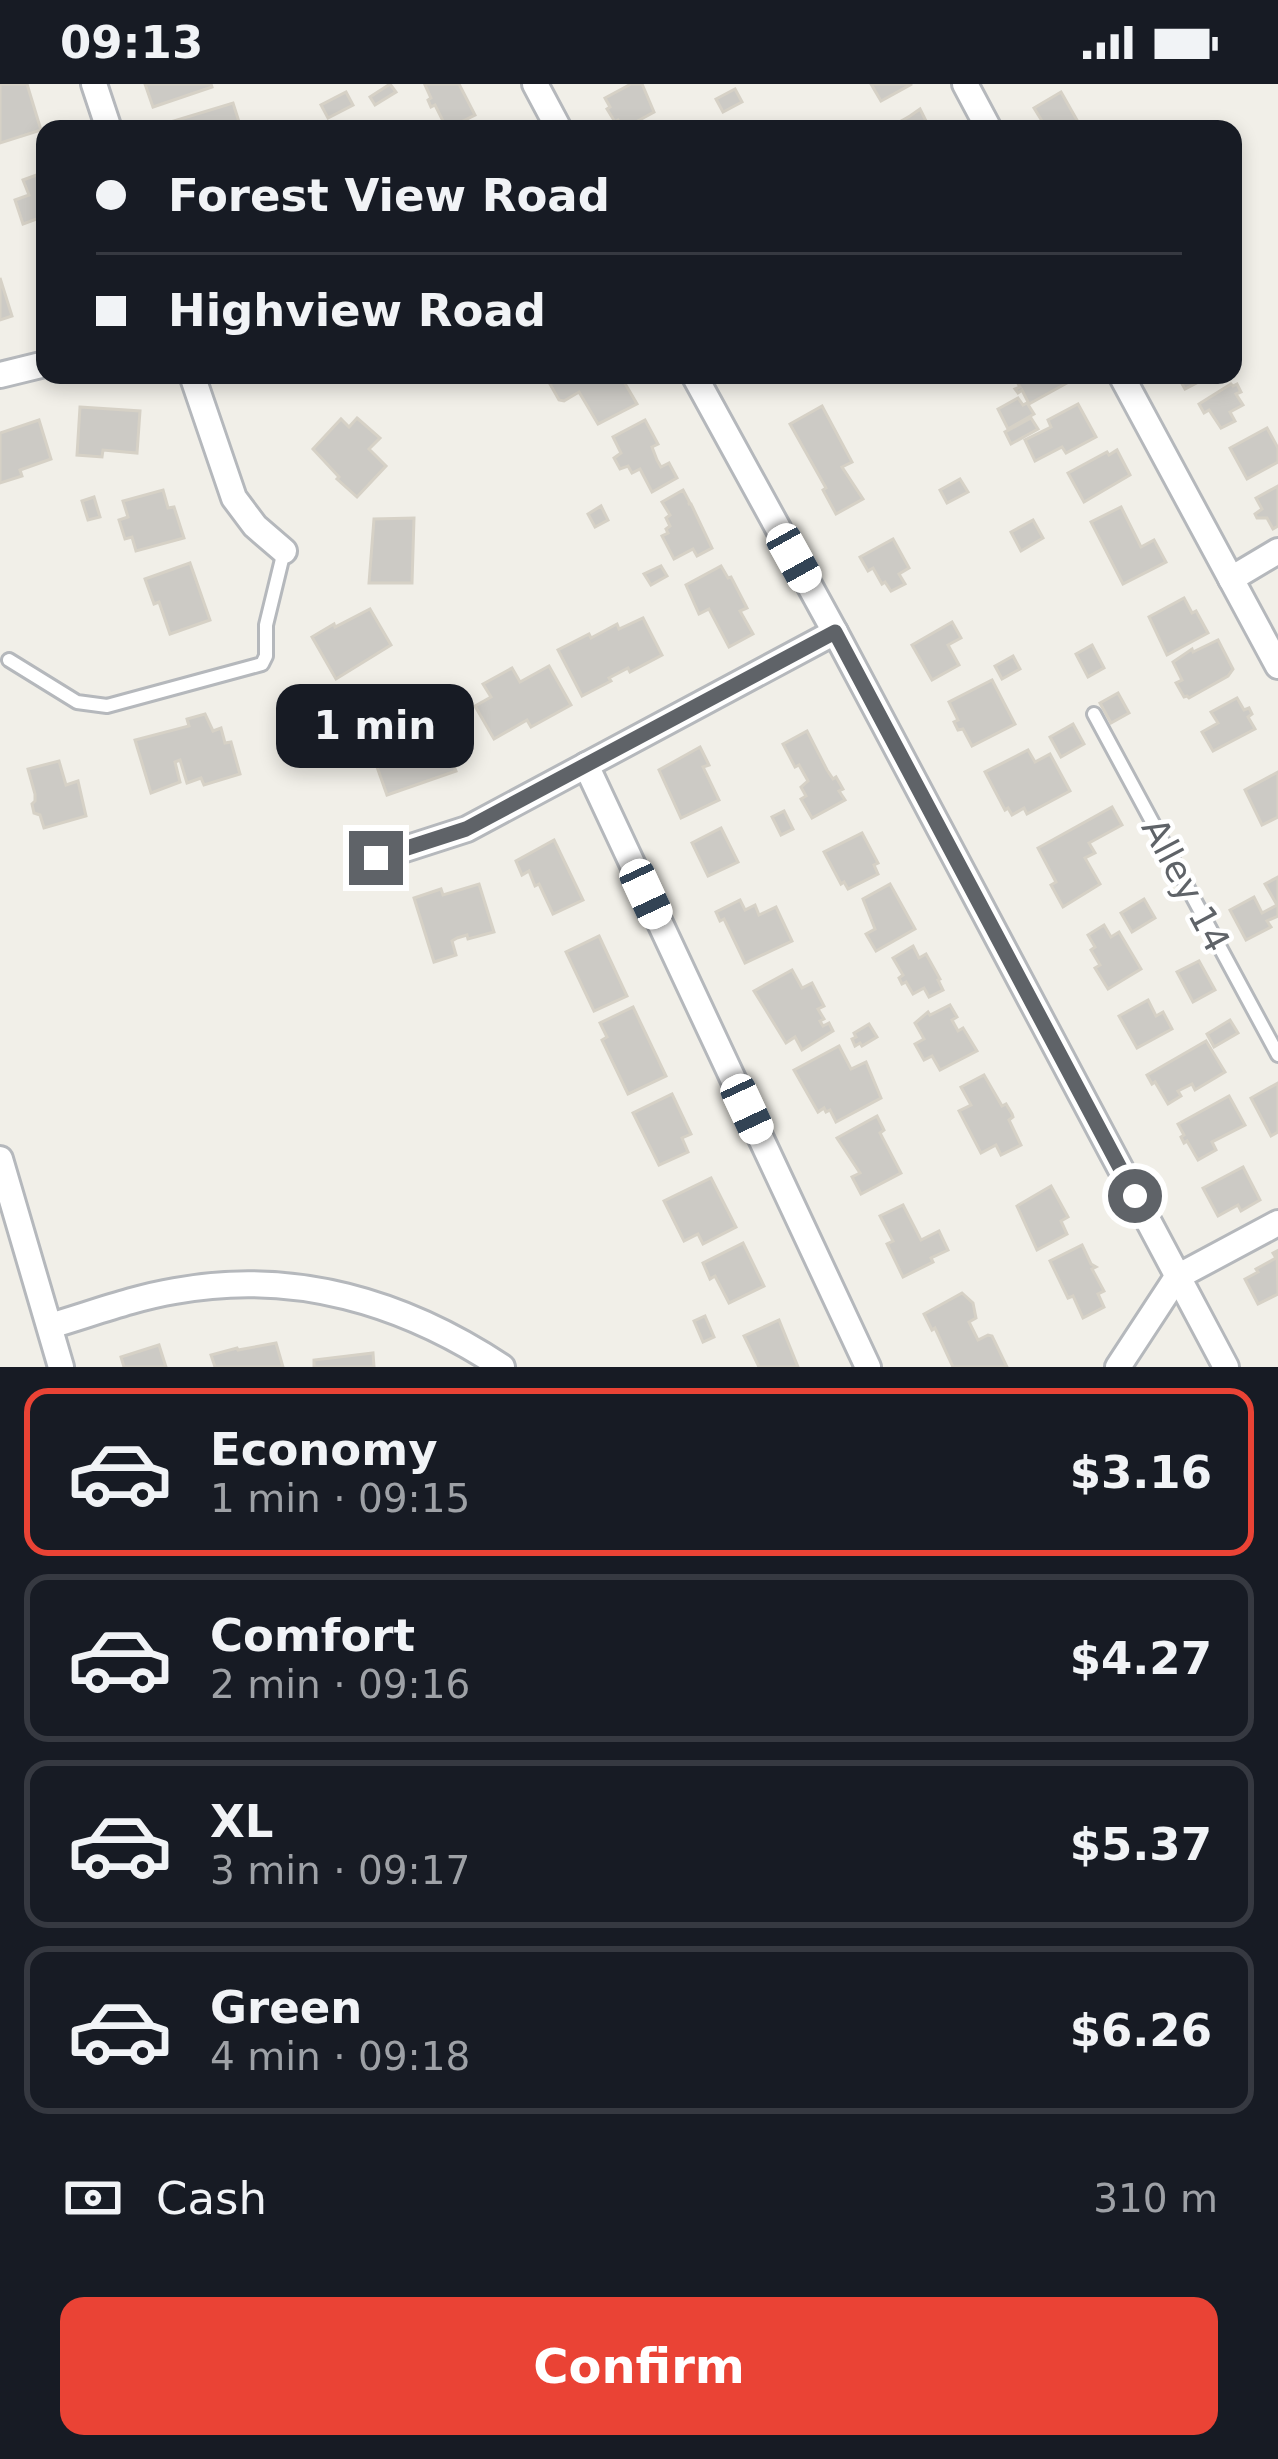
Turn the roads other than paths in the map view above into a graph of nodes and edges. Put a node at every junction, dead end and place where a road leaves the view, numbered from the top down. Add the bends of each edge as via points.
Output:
1 (94, 84) edge
2 (535, 84) edge
3 (964, 84) edge
4 (106, 120) edge
5 (554, 120) edge
6 (984, 120) edge
7 (36, 366) edge
8 (0, 375) edge
9 (195, 384) edge
10 (699, 384) edge
11 (1126, 384) edge
12 (284, 551) joint
13 (1278, 551) edge
14 (1231, 579) junction
15 (835, 632) junction
16 (9, 660) dead end
17 (1278, 666) edge
18 (1094, 714) dead end
19 (586, 764) junction
20 (376, 858) dead end
21 (1278, 1055) edge
22 (0, 1159) edge
23 (1278, 1223) edge
24 (1178, 1277) junction
25 (50, 1326) junction
26 (61, 1367) edge
27 (502, 1367) edge
28 (868, 1367) edge
29 (1118, 1367) edge
30 (1226, 1367) edge

1 - 4 street
2 - 5 street
3 - 6 street
7 - 8 street
9 - 12 street via 234,498
10 - 15 street
11 - 14 street
12 - 16 lane via 262,664 107,706 76,702
13 - 14 street
14 - 17 street
15 - 19 street
15 - 24 street
18 - 21 lane, Alley 14
19 - 20 street via 466,829
19 - 28 street
22 - 25 street
23 - 24 street
24 - 29 street
24 - 30 street
25 - 26 street
25 - 27 street via 175,1291 259,1282 393,1309

